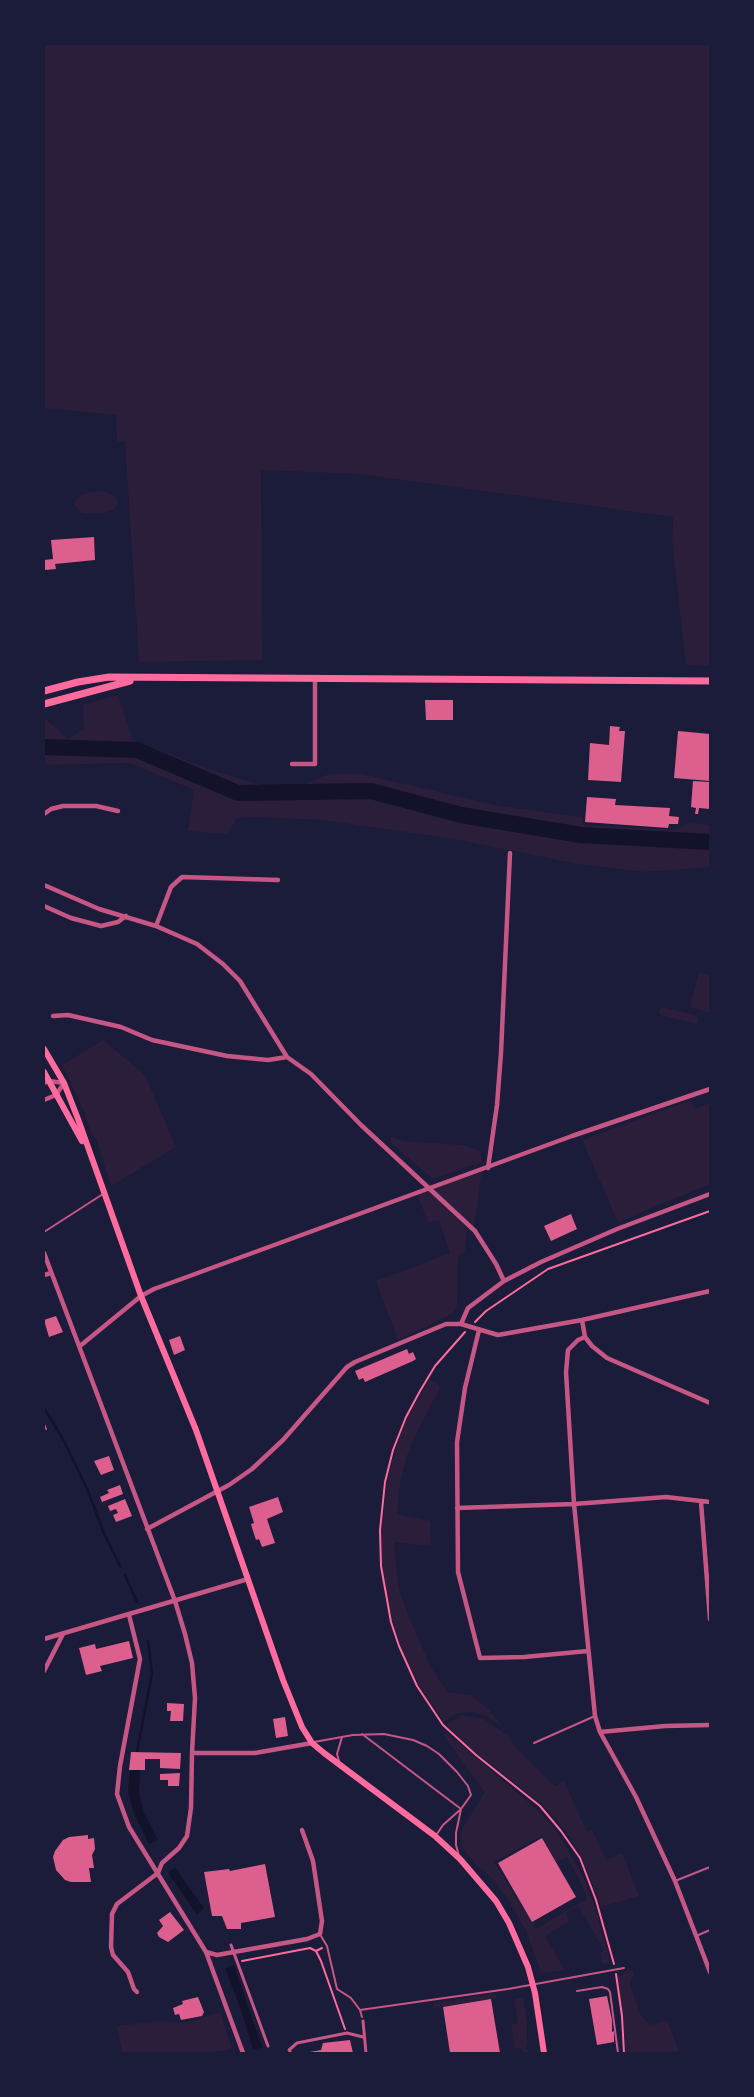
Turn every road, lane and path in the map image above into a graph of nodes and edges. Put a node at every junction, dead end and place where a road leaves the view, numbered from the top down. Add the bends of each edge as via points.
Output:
1 (140, 678) junction
2 (315, 678) junction
3 (710, 681) edge
4 (44, 691) edge
5 (44, 704) edge
6 (292, 764) dead end
7 (118, 811) dead end
8 (44, 814) edge
9 (510, 853) dead end
10 (278, 880) dead end
11 (44, 885) edge
12 (44, 906) edge
13 (126, 916) junction
14 (156, 926) junction
15 (53, 1016) dead end
16 (44, 1049) edge
17 (287, 1057) junction
18 (44, 1072) edge
19 (46, 1082) edge
20 (64, 1083) junction
21 (710, 1089) edge
22 (56, 1094) junction
23 (44, 1100) edge
24 (88, 1149) junction
25 (488, 1168) junction
26 (429, 1188) junction
27 (104, 1194) junction
28 (710, 1194) edge
29 (710, 1211) edge
30 (44, 1232) edge
31 (44, 1253) edge
32 (51, 1272) junction
33 (44, 1275) edge
34 (504, 1281) junction
35 (710, 1291) edge
36 (141, 1296) junction
37 (582, 1320) junction
38 (461, 1324) junction
39 (470, 1326) junction
40 (479, 1330) junction
41 (585, 1337) junction
42 (80, 1346) junction
43 (710, 1403) edge
44 (44, 1424) edge
45 (46, 1429) dead end
46 (218, 1490) junction
47 (701, 1502) junction
48 (710, 1502) edge
49 (574, 1504) junction
50 (457, 1508) junction
51 (147, 1529) junction
52 (248, 1579) junction
53 (175, 1601) junction
54 (129, 1615) junction
55 (710, 1619) edge
56 (63, 1634) junction
57 (44, 1639) edge
58 (588, 1651) junction
59 (44, 1672) edge
60 (595, 1716) junction
61 (710, 1725) edge
62 (600, 1732) junction
63 (362, 1734) junction
64 (342, 1736) junction
65 (312, 1743) junction
66 (534, 1743) dead end
67 (192, 1753) junction
68 (340, 1766) junction
69 (461, 1809) junction
70 (302, 1830) dead end
71 (435, 1836) junction
72 (460, 1859) junction
73 (710, 1867) edge
74 (158, 1873) junction
75 (675, 1881) junction
76 (710, 1930) edge
77 (320, 1934) junction
78 (696, 1936) junction
79 (231, 1945) dead end
80 (326, 1946) junction
81 (233, 1951) junction
82 (316, 1951) junction
83 (206, 1952) junction
84 (236, 1962) junction
85 (614, 1964) dead end
86 (624, 1968) dead end
87 (710, 1972) edge
88 (616, 1976) dead end
89 (533, 1984) junction
90 (577, 1991) dead end
91 (137, 1992) dead end
92 (360, 2010) junction
93 (362, 2019) joint
94 (347, 2033) junction
95 (363, 2037) junction
96 (268, 2046) dead end
97 (243, 2053) edge
98 (291, 2053) edge
99 (366, 2053) edge
100 (544, 2053) edge
101 (618, 2053) edge
102 (624, 2053) edge

1 - 2 main road
1 - 4 main road via 109,677
1 - 5 main road
2 - 3 main road
2 - 6 street via 315,764
7 - 8 street via 96,806 63,806
9 - 25 street via 501,1053
10 - 14 street via 182,877 171,887
11 - 13 street via 71,898
12 - 13 street via 101,926 118,922
13 - 14 street
14 - 17 street via 197,944 223,964 240,981
15 - 17 street via 68,1015 121,1027 152,1040 227,1056 268,1060
16 - 20 main road
17 - 26 street via 311,1074
18 - 19 main road
19 - 20 street
19 - 22 main road
20 - 22 street
20 - 24 main road
21 - 25 street
22 - 23 street
22 - 24 main road
24 - 27 main road
25 - 26 street
26 - 34 street via 475,1231
26 - 36 street
27 - 30 lane
27 - 36 main road
28 - 34 street via 617,1229
29 - 39 path via 548,1270 486,1311
31 - 32 street
32 - 33 street
32 - 42 street
34 - 38 street via 468,1308
35 - 37 street
36 - 42 street
36 - 46 main road
37 - 40 street via 498,1335
37 - 41 street
38 - 39 street
38 - 46 street via 446,1324 354,1362 268,1455
39 - 40 street
39 - 85 path via 435,1366 406,1417 394,1450 385,1482 380,1530 384,1595 399,1646 417,1686 443,1725 540,1806 580,1858
40 - 50 street via 465,1388 457,1442
41 - 43 street via 606,1358
41 - 49 street via 568,1350 566,1372
42 - 51 street
44 - 45 lane
46 - 51 street
46 - 52 main road
47 - 48 street
47 - 49 street via 666,1497
47 - 55 street
49 - 50 street
49 - 58 street
50 - 58 street via 458,1572 480,1658 524,1658
51 - 53 street
52 - 53 street
52 - 65 main road via 287,1692
53 - 54 street
53 - 67 street via 187,1640 195,1698
54 - 56 street
54 - 74 street via 140,1659 117,1794 129,1827
56 - 57 street
56 - 59 street
58 - 60 street
60 - 62 street
60 - 66 lane
61 - 62 street
62 - 75 street via 636,1797
63 - 64 lane
63 - 69 lane
63 - 69 lane via 403,1737 439,1754 458,1772 470,1790 469,1799
64 - 65 lane
64 - 68 lane via 337,1754
65 - 67 street via 255,1753
65 - 68 main road
67 - 74 street via 187,1836 162,1863
68 - 71 main road
69 - 71 lane
69 - 72 lane via 456,1833
70 - 77 street via 313,1861 322,1920
71 - 72 main road
72 - 89 main road via 496,1901 522,1949
73 - 75 lane
74 - 83 street
74 - 91 street via 117,1904 112,1914 113,1955 128,1972
75 - 78 street
76 - 78 lane
77 - 80 lane
77 - 81 street
78 - 87 street
79 - 81 street
80 - 82 path
80 - 92 lane via 337,1989 351,1998
81 - 83 street via 216,1955
81 - 84 street
82 - 84 path via 310,1948
82 - 94 path
83 - 97 street
84 - 96 street
86 - 89 lane
88 - 102 path
89 - 92 lane
89 - 100 main road
90 - 101 lane via 602,1988 610,1992
92 - 93 lane
93 - 95 street
94 - 95 street
94 - 98 street via 297,2043 289,2050
95 - 99 street

